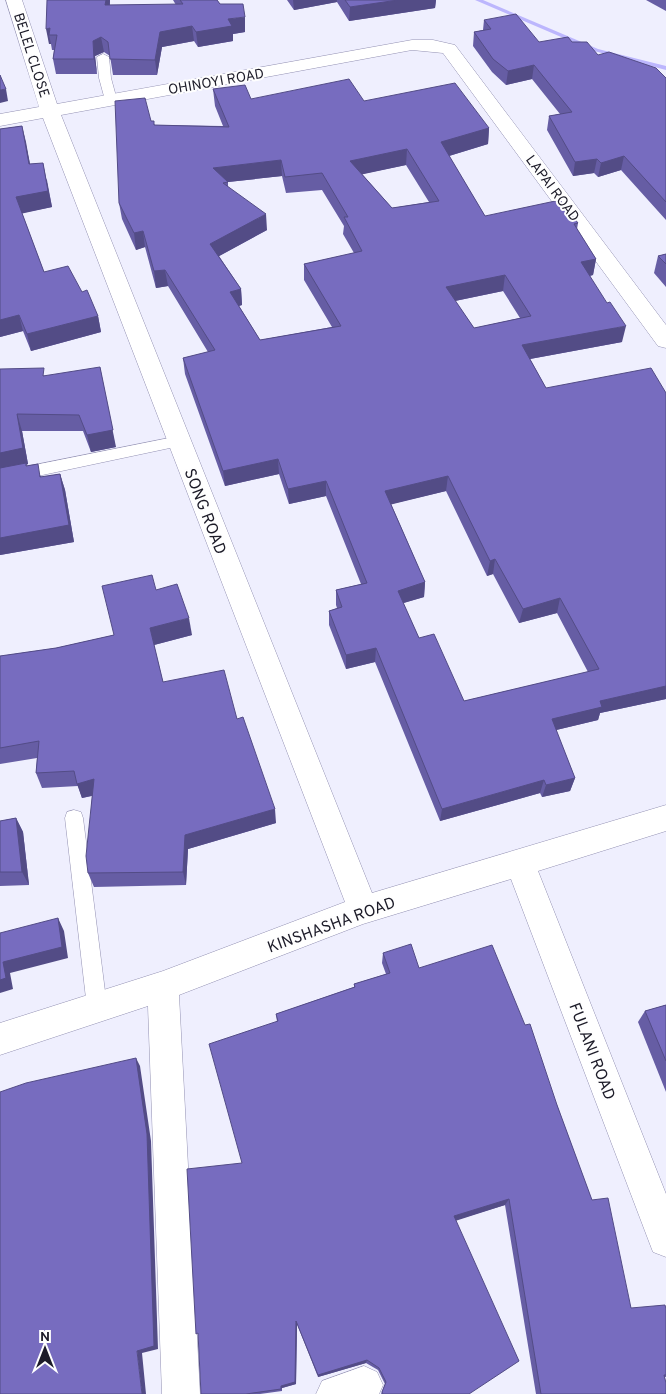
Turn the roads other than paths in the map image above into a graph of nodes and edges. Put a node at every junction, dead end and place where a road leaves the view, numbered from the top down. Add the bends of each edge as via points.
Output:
1 (14, 0) edge
2 (433, 45) joint
3 (103, 57) dead end
4 (111, 100) junction
5 (50, 111) junction
6 (0, 120) edge
7 (666, 342) edge
8 (179, 441) junction
9 (0, 478) edge
10 (74, 818) dead end
11 (666, 818) edge
12 (520, 863) junction
13 (363, 910) junction
14 (163, 986) junction
15 (97, 1007) junction
16 (0, 1039) edge
17 (666, 1239) edge
18 (181, 1394) edge

1 - 5 street, BELEL CLOSE
2 - 4 street, OHINOYI ROAD via 412,45
2 - 7 street, LAPAI ROAD via 450,49
3 - 4 lane via 104,78
4 - 5 street, OHINOYI ROAD
5 - 6 street, OHINOYI ROAD
5 - 8 street, SONG ROAD
8 - 9 lane
8 - 13 street, SONG ROAD
10 - 15 lane
11 - 12 street, KINSHASHA ROAD
12 - 13 street, KINSHASHA ROAD
12 - 17 street, FULANI ROAD
13 - 14 street, KINSHASHA ROAD
14 - 15 street, KINSHASHA ROAD
14 - 18 street
15 - 16 street, KINSHASHA ROAD

